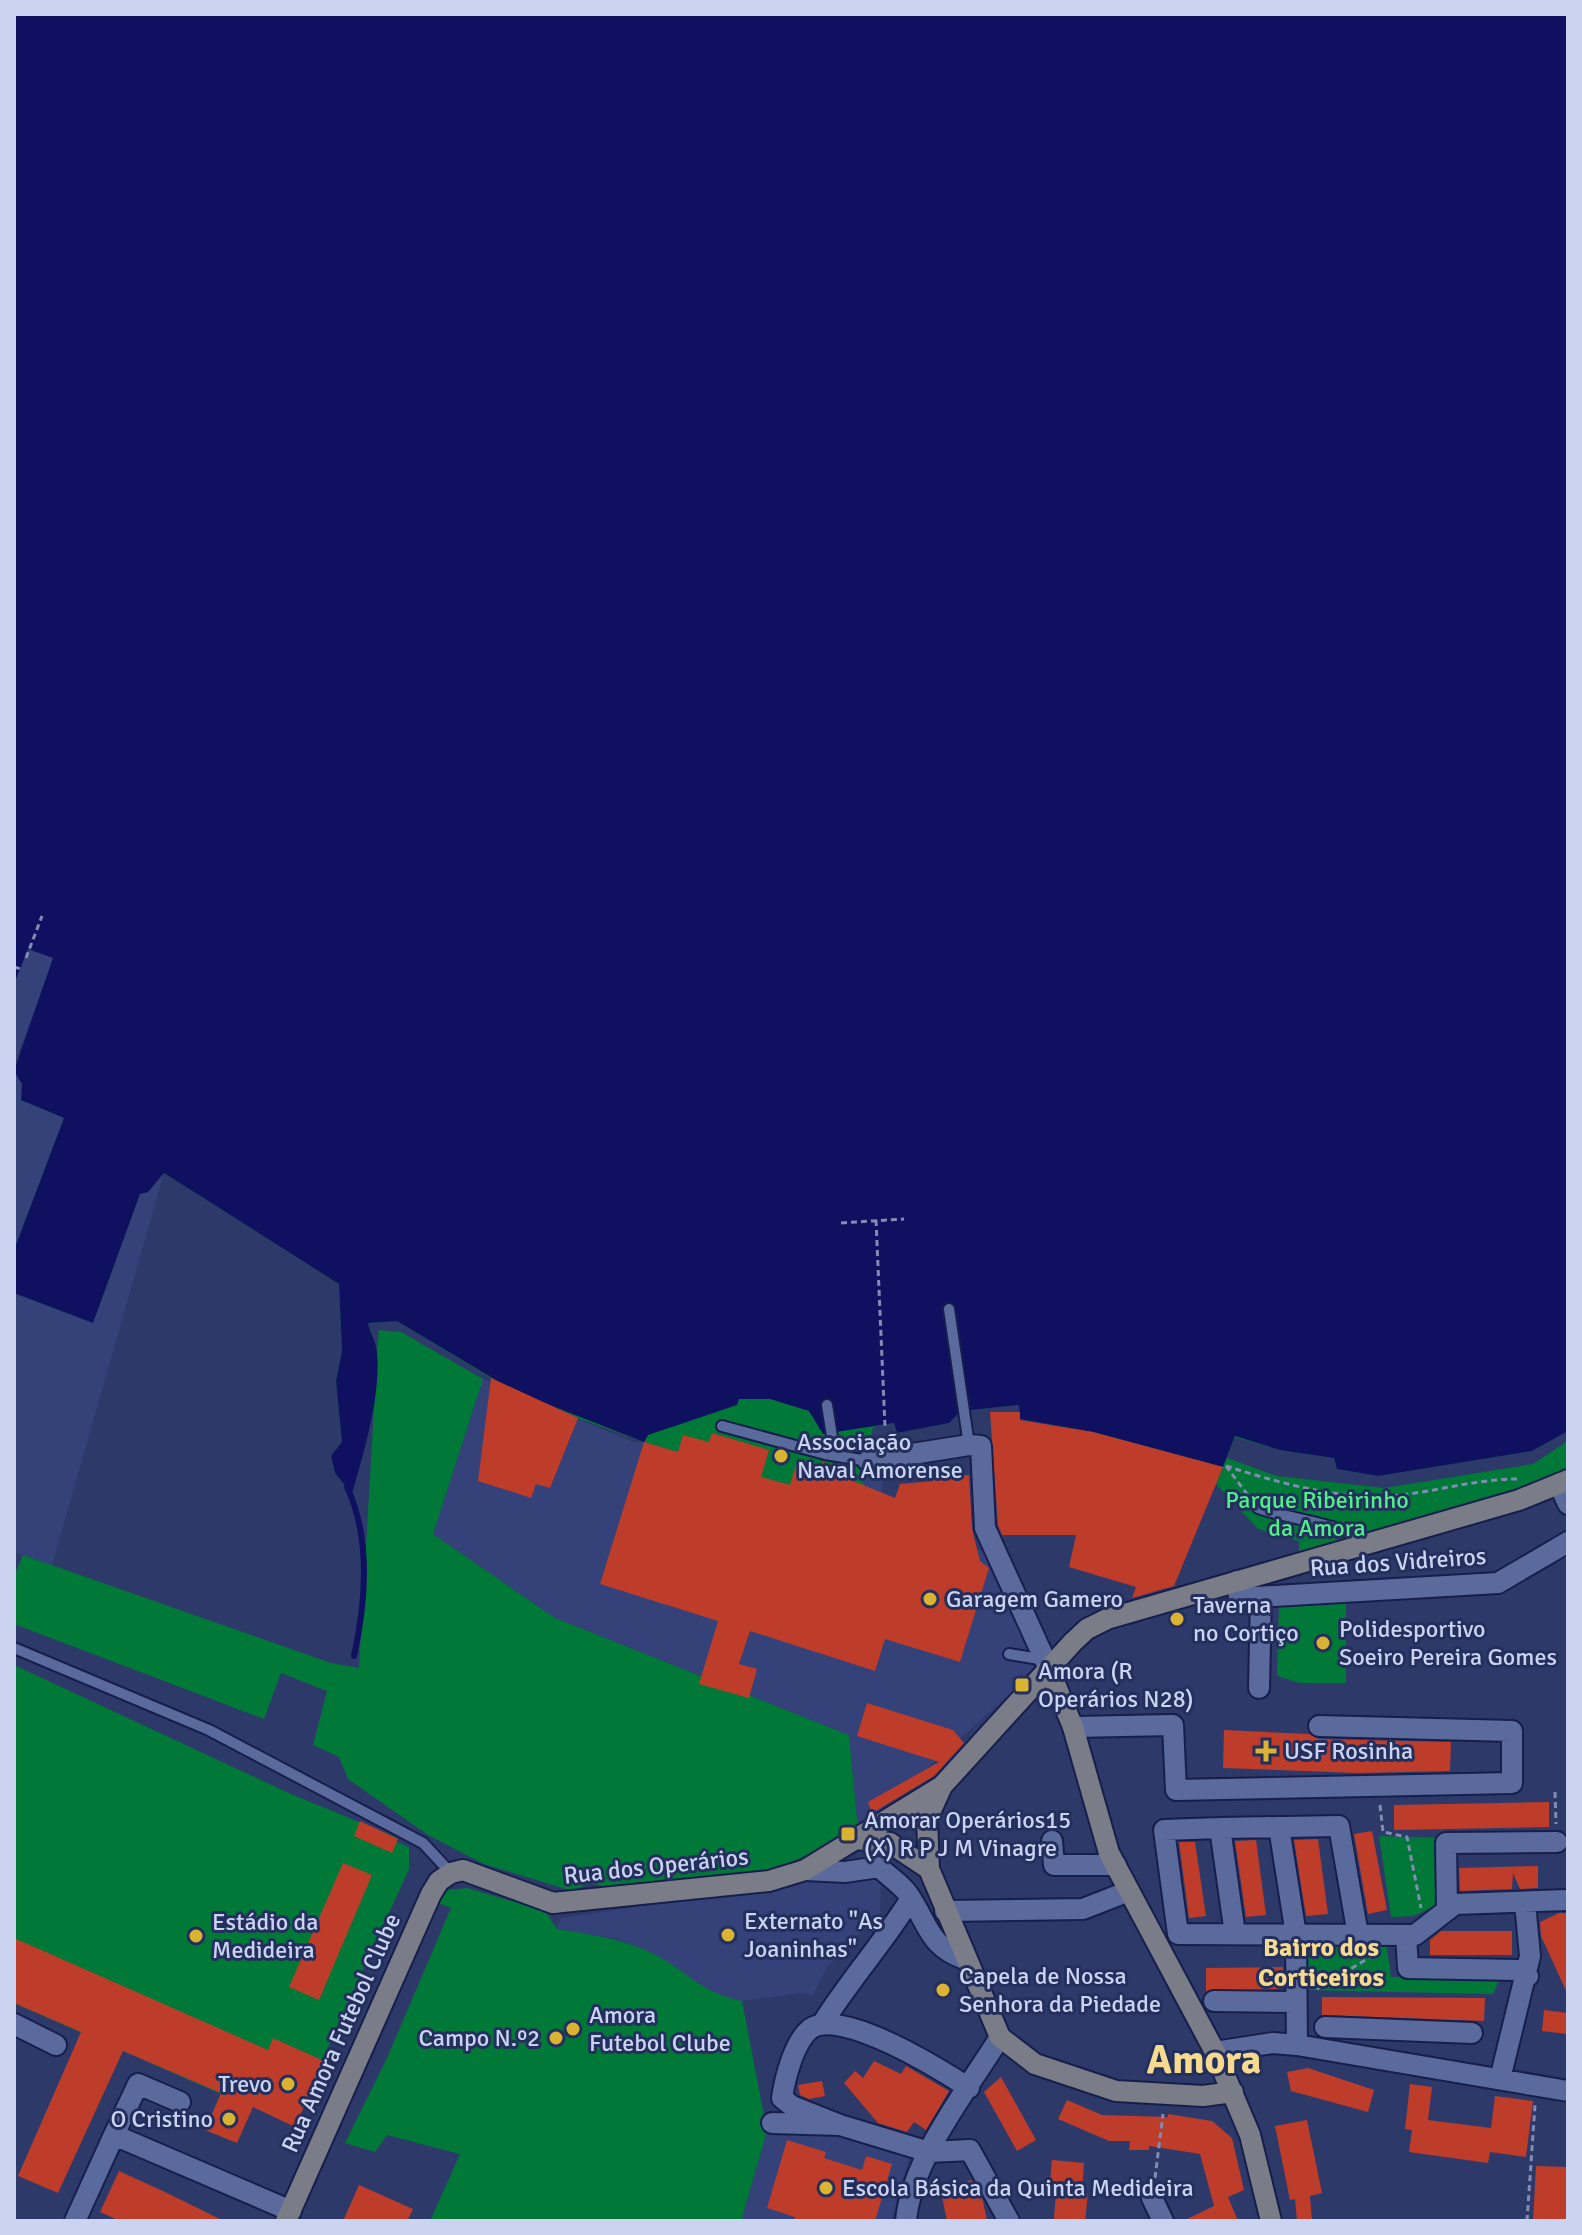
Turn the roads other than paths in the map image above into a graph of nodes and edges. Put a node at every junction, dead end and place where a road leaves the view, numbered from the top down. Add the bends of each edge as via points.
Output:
1 (949, 1309) dead end
2 (827, 1405) dead end
3 (722, 1426) dead end
4 (969, 1445) junction
5 (835, 1455) junction
6 (868, 1461) joint
7 (1564, 1482) edge
8 (1568, 1504) edge
9 (1258, 1508) road end
10 (1568, 1542) edge
11 (1371, 1544) junction
12 (1237, 1581) junction
13 (1261, 1597) junction
14 (14, 1648) edge
15 (1009, 1654) dead end
16 (1047, 1664) junction
17 (1259, 1688) dead end
18 (1319, 1726) dead end
19 (1073, 1727) junction
20 (942, 1786) junction
21 (1279, 1827) junction
22 (1220, 1828) junction
23 (857, 1839) junction
24 (1052, 1841) dead end
25 (1557, 1842) road end
26 (1116, 1865) junction
27 (929, 1869) junction
28 (805, 1870) junction
29 (451, 1873) junction
30 (1129, 1891) junction
31 (910, 1900) junction
32 (1568, 1900) edge
33 (1525, 1903) junction
34 (1447, 1910) junction
35 (945, 1911) junction
36 (1416, 1931) junction
37 (1235, 1934) junction
38 (1296, 1935) junction
39 (1358, 1935) junction
40 (967, 1960) junction
41 (1528, 1976) junction
42 (1214, 2001) dead end
43 (1296, 2002) junction
44 (14, 2024) edge
45 (822, 2024) junction
46 (1325, 2027) dead end
47 (1396, 2030) junction
48 (1472, 2033) dead end
49 (1000, 2037) junction
50 (56, 2045) dead end
51 (1297, 2045) junction
52 (1215, 2052) junction
53 (1396, 2060) junction
54 (1500, 2079) junction
55 (969, 2088) junction
56 (1568, 2091) edge
57 (1233, 2092) junction
58 (180, 2102) dead end
59 (772, 2123) dead end
60 (840, 2125) junction
61 (114, 2135) junction
62 (929, 2152) junction
63 (1152, 2198) road end
64 (288, 2216) edge
65 (1008, 2220) edge
66 (75, 2221) edge
67 (906, 2221) edge
68 (1163, 2221) edge
69 (1271, 2221) edge

1 - 4 lane
2 - 5 lane
3 - 5 lane
4 - 6 street
4 - 16 street via 981,1446 985,1528
5 - 6 lane
7 - 8 street
7 - 11 street, Rua dos Operários
9 - 11 lane via 1346,1529
10 - 13 street, Rua dos Vidreiros via 1498,1583
11 - 12 street, Rua dos Operários
12 - 13 street via 1239,1598
12 - 16 street, Rua dos Operários via 1107,1619
13 - 17 street
14 - 29 lane via 209,1730 423,1843
15 - 16 lane
16 - 19 street
16 - 20 street, Rua dos Operários
18 - 19 street via 1512,1731 1512,1783 1176,1790 1173,1725
19 - 26 street
20 - 23 street, Rua dos Operários
20 - 27 street via 927,1819
21 - 22 street
21 - 38 street
21 - 39 street via 1339,1826
22 - 37 street
22 - 37 street via 1164,1830 1178,1934
23 - 27 street via 890,1843
23 - 28 street, Rua dos Operários
24 - 26 street via 1054,1865
25 - 34 street via 1446,1843
26 - 30 street
27 - 35 street
28 - 29 street, Rua dos Operários via 769,1881 553,1903 478,1873
28 - 31 street via 879,1867
29 - 64 street, Rua Amora Futebol Clube via 431,1894
30 - 35 street via 1083,1909
30 - 52 street
31 - 40 street via 923,1925 949,1954
31 - 45 street
32 - 33 street
33 - 34 street via 1455,1904
33 - 41 street via 1532,1944
34 - 36 street
35 - 40 street
36 - 39 street
36 - 41 street via 1408,1968 1518,1970
37 - 38 street
38 - 39 street
38 - 43 street
40 - 49 street
41 - 54 street
42 - 43 street
43 - 51 street
44 - 50 street
45 - 55 street via 872,2035
45 - 60 street via 808,2030 782,2098
46 - 47 street
47 - 48 street
47 - 53 street
49 - 55 street
49 - 57 street via 1035,2064 1116,2091 1203,2096
51 - 52 street via 1273,2043
51 - 53 street
52 - 57 street
53 - 54 street
54 - 56 street
55 - 62 street
57 - 69 street via 1250,2135
58 - 61 street via 138,2084
59 - 60 street
60 - 62 street
61 - 64 street
61 - 66 street
62 - 65 street via 970,2150
62 - 67 street via 908,2200
63 - 68 street

